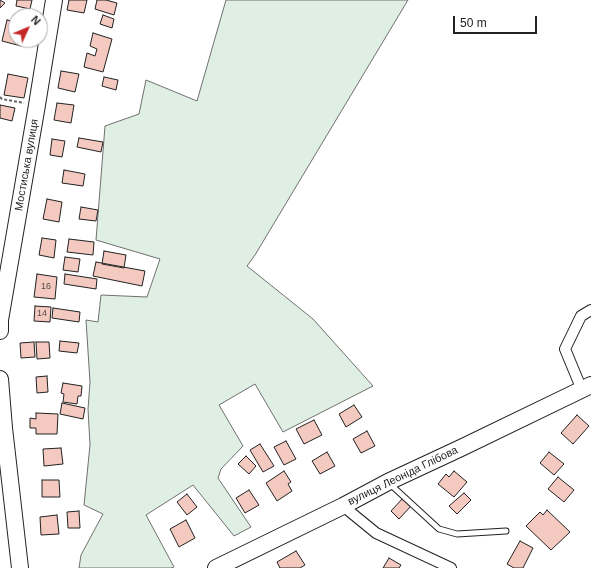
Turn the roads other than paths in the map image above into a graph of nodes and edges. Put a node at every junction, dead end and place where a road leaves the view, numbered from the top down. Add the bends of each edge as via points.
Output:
1 (54, 0) edge
2 (591, 310) edge
3 (0, 331) edge
4 (0, 379) edge
5 (588, 389) edge
6 (388, 482) junction
7 (342, 506) junction
8 (506, 531) dead end
9 (20, 568) edge
10 (216, 568) edge
11 (451, 568) edge

1 - 3 main road, Мостиська вулиця
2 - 5 street via 581,316 565,349
4 - 9 main road
5 - 6 main road, вулиця Леоніда Глібова
6 - 7 main road, вулиця Леоніда Глібова
6 - 8 lane via 439,529 456,534
7 - 10 main road, вулиця Леоніда Глібова
7 - 11 street via 376,533

